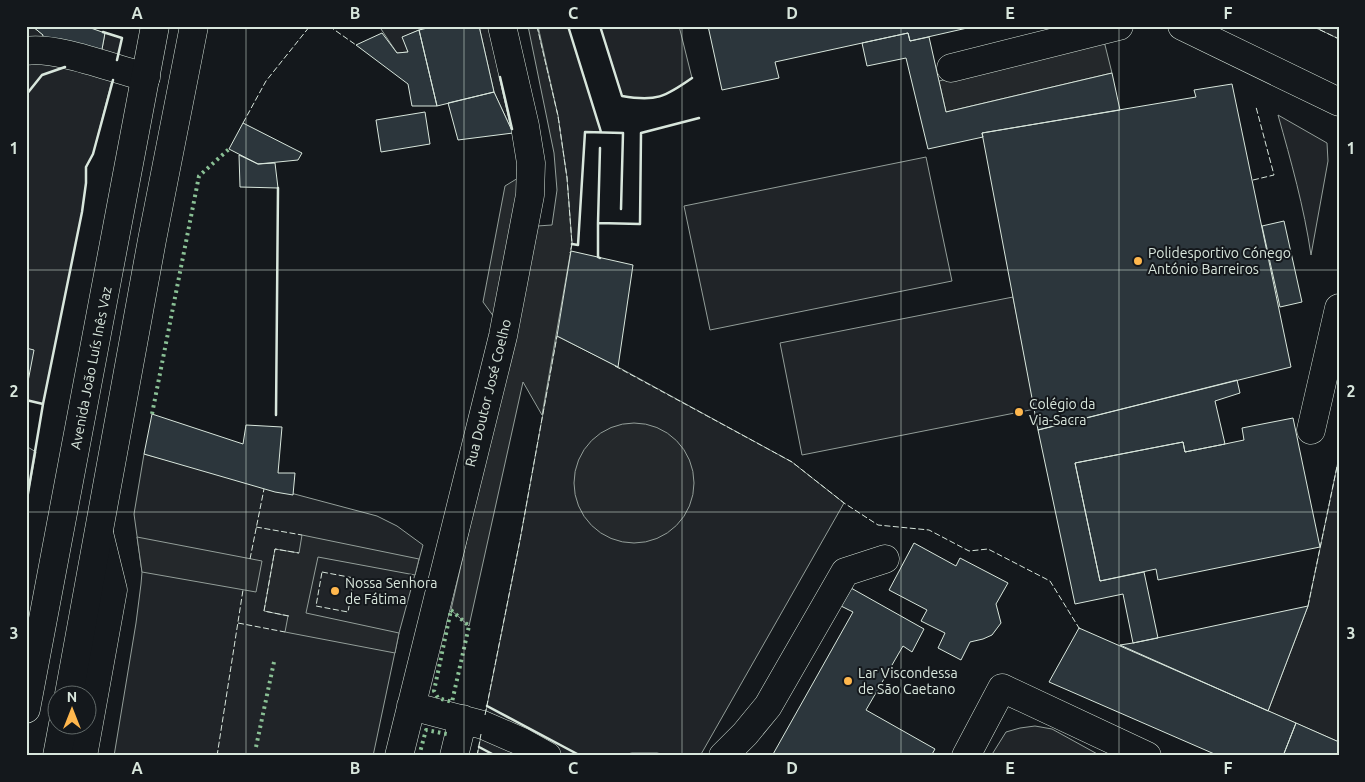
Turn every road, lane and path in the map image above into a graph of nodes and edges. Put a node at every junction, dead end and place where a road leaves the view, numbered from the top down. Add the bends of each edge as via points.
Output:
1 (155, 26) edge
2 (194, 26) edge
3 (502, 26) edge
4 (1119, 26) edge
5 (1182, 26) edge
6 (26, 51) edge
7 (950, 68) dead end
8 (146, 77) junction
9 (1339, 102) edge
10 (1339, 308) edge
11 (1311, 430) dead end
12 (99, 533) junction
13 (885, 559) dead end
14 (71, 684) edge
15 (411, 706) junction
16 (26, 709) edge
17 (463, 719) junction
18 (61, 734) edge
19 (57, 756) edge
20 (82, 756) edge
21 (399, 756) edge
22 (454, 756) edge
23 (547, 756) edge
24 (723, 756) edge
25 (966, 756) edge
26 (1147, 756) edge

1 - 8 main road, Avenida João Luís Inês Vaz
2 - 12 main road
3 - 15 main road, Rua Doutor José Coelho via 525,126 531,163 530,195 503,336
4 - 7 main road
5 - 9 main road
6 - 8 main road via 55,52
8 - 16 main road, Avenida João Luís Inês Vaz
10 - 11 main road
12 - 14 main road
12 - 20 main road via 113,590
13 - 24 main road via 845,572 768,706
15 - 17 main road
15 - 21 main road, Rua Doutor José Coelho
17 - 22 main road
17 - 23 main road via 498,731
18 - 19 main road
25 - 26 main road via 1002,688

